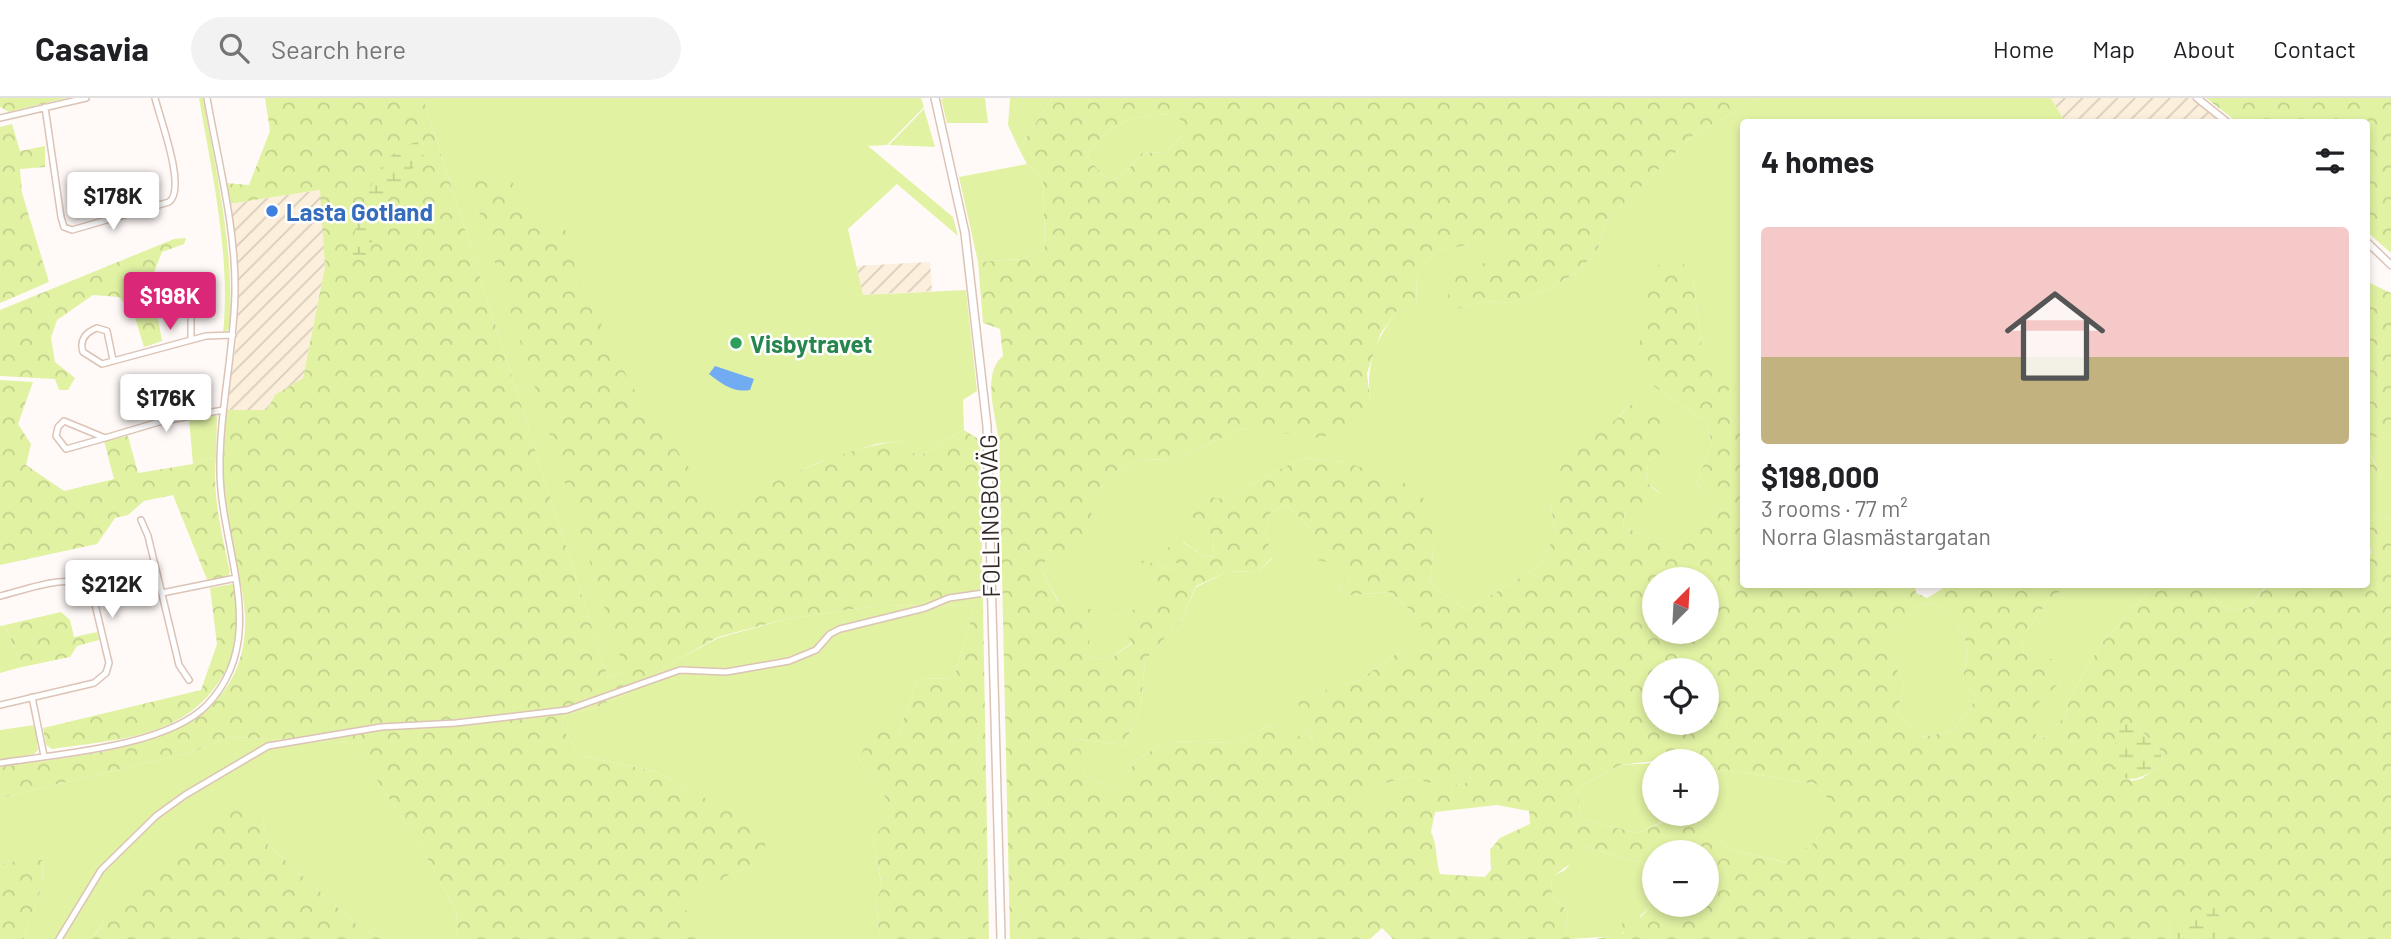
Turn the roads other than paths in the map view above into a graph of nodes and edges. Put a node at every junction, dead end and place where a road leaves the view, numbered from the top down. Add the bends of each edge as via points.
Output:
1 (86, 98) edge
2 (155, 98) edge
3 (206, 98) edge
4 (935, 98) edge
5 (2197, 98) edge
6 (45, 107) junction
7 (0, 118) edge
8 (2223, 119) edge
9 (2370, 245) edge
10 (2391, 265) edge
11 (185, 279) dead end
12 (233, 335) junction
13 (191, 340) junction
14 (113, 360) junction
15 (223, 410) junction
16 (105, 438) junction
17 (141, 520) dead end
18 (236, 578) junction
19 (991, 592) junction
20 (162, 593) junction
21 (0, 596) edge
22 (189, 680) dead end
23 (32, 697) junction
24 (0, 705) edge
25 (44, 756) junction
26 (0, 763) edge
27 (59, 939) edge
28 (1001, 939) edge

1 - 6 street
2 - 6 street via 172,156 174,197 72,230 64,227 61,217
3 - 12 street via 232,246
4 - 19 main road, FOLLINGBOVÄG via 974,295 987,426
5 - 8 street
6 - 7 street
9 - 10 street
11 - 13 street via 191,292
12 - 13 street
12 - 15 street
13 - 14 street
14 - 14 street via 102,364 87,357 81,347 86,334 97,328 107,331
15 - 16 street
15 - 18 street via 221,505
16 - 16 street via 66,449 56,436 64,421
17 - 20 street
18 - 20 street
18 - 25 street via 241,622 236,656 216,694 201,711 160,734
19 - 27 street via 949,598 840,629 816,650 789,661 726,673 680,670 567,710 381,727 268,746 156,816 100,870
19 - 28 main road, FOLLINGBOVÄG
20 - 22 street via 179,665
21 - 23 street via 72,579 88,586 93,596 108,663 106,673 94,683
23 - 24 street
23 - 25 street
25 - 26 street

